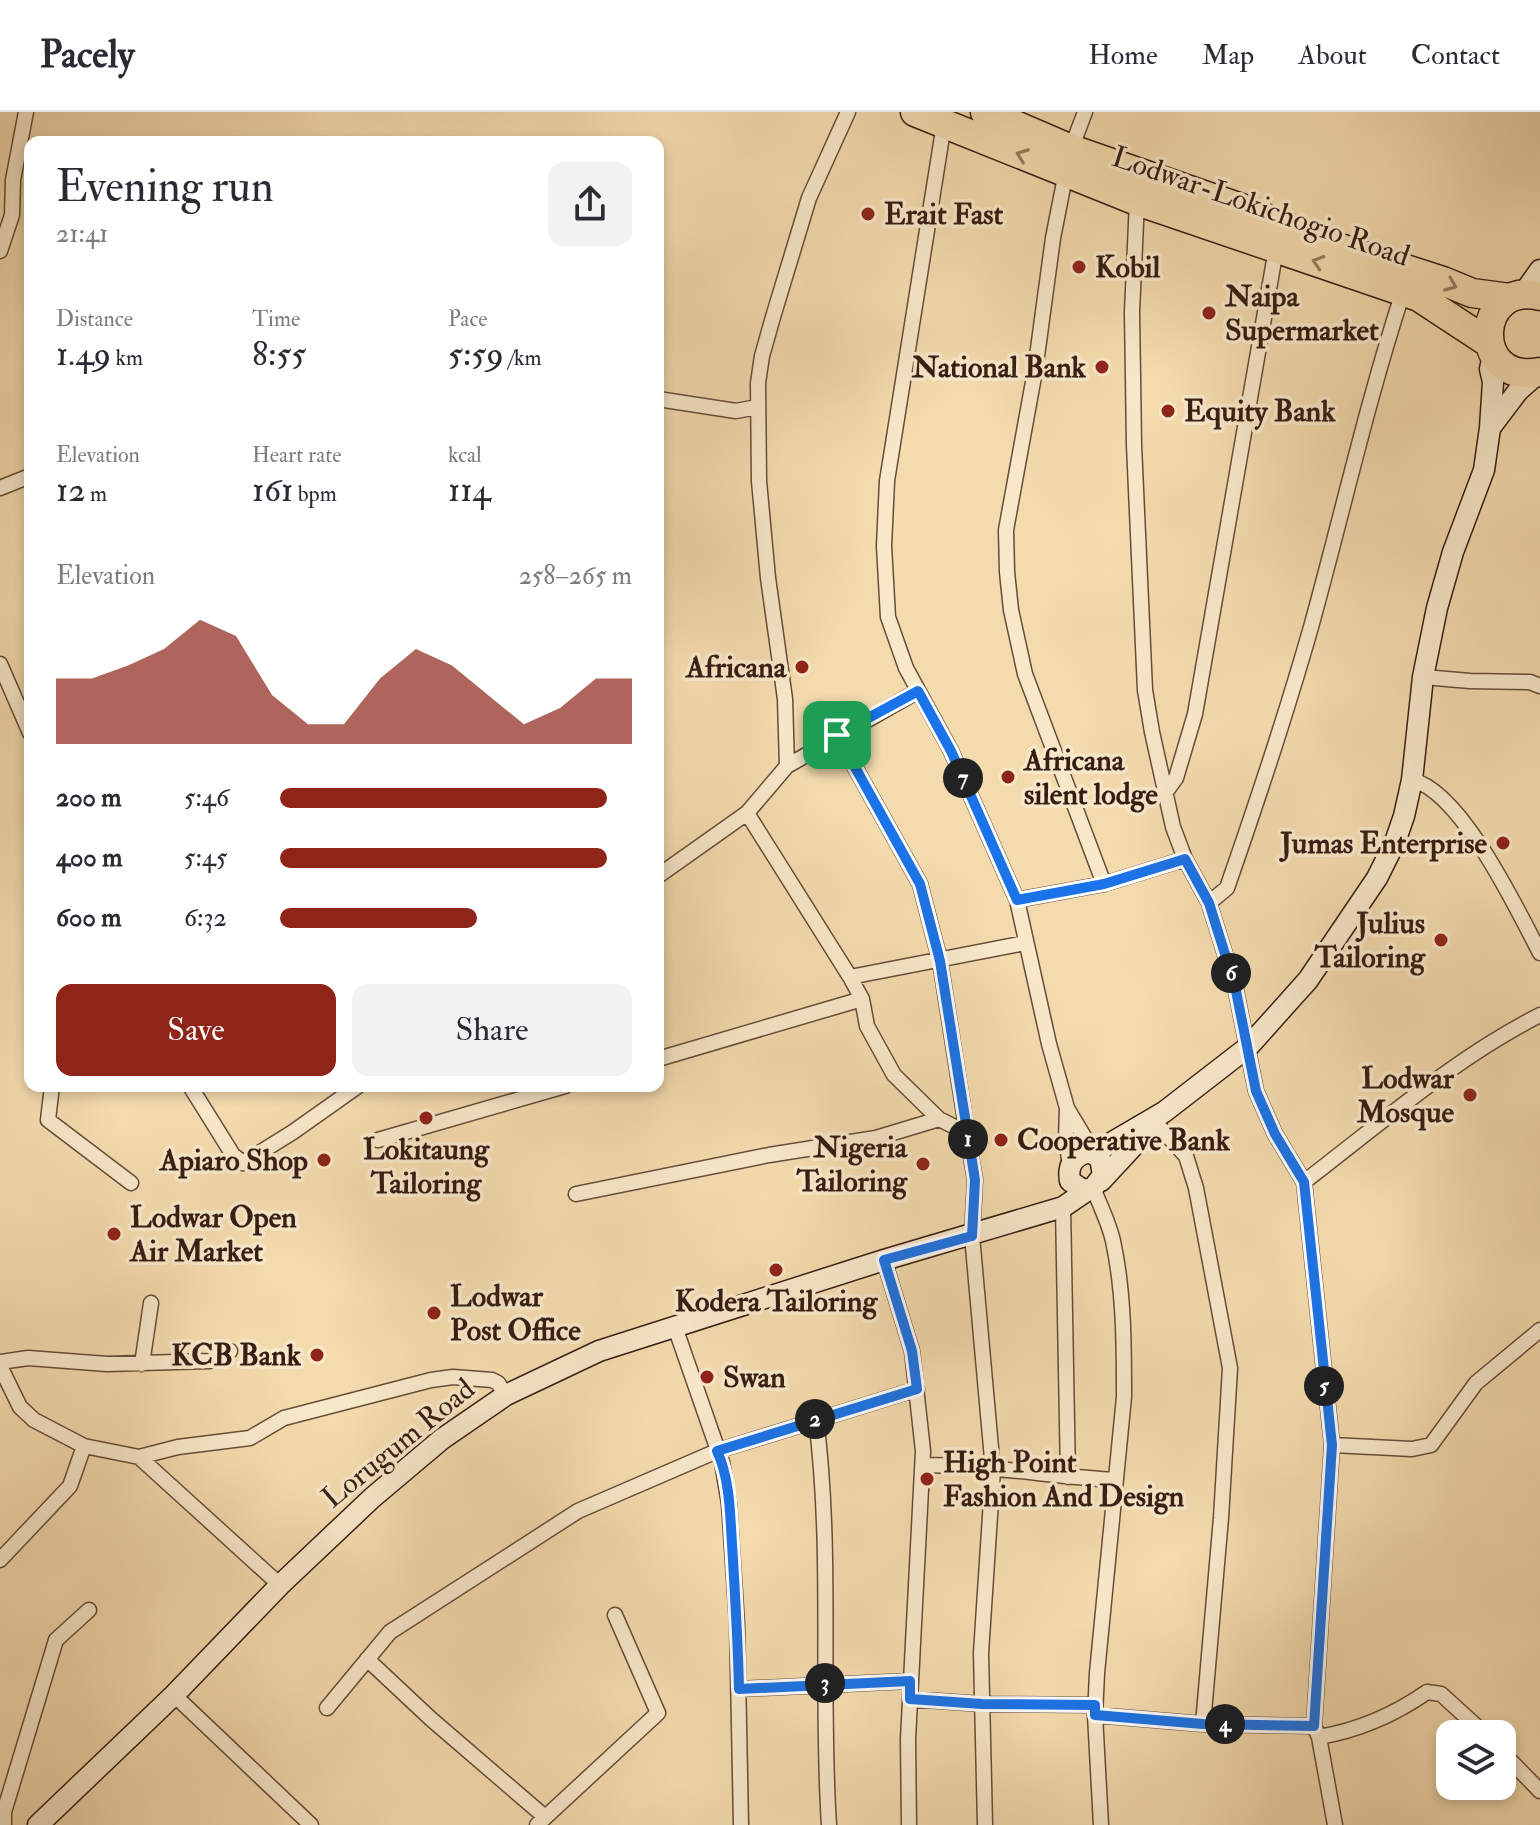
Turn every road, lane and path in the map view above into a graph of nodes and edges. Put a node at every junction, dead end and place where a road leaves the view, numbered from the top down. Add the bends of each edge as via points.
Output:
1 (26, 112) edge
2 (848, 112) edge
3 (915, 112) edge
4 (985, 112) edge
5 (1085, 112) edge
6 (944, 124) junction
7 (1069, 161) junction
8 (1137, 201) junction
9 (1276, 249) junction
10 (0, 251) edge
11 (1540, 270) edge
12 (1403, 292) junction
13 (1524, 296) edge
14 (1491, 349) junction
15 (1539, 373) edge
16 (664, 400) edge
17 (757, 407) junction
18 (1490, 428) junction
19 (24, 478) edge
20 (0, 488) edge
21 (0, 664) edge
22 (1423, 677) junction
23 (1540, 686) edge
24 (918, 691) junction
25 (24, 719) edge
26 (837, 735) junction
27 (787, 766) junction
28 (1412, 780) junction
29 (1165, 793) junction
30 (747, 813) junction
31 (1185, 859) junction
32 (664, 872) edge
33 (1104, 884) junction
34 (1017, 900) junction
35 (1209, 903) junction
36 (1025, 943) junction
37 (1540, 953) edge
38 (940, 961) junction
39 (850, 977) junction
40 (862, 999) junction
41 (1540, 1015) edge
42 (1248, 1047) junction
43 (664, 1057) edge
44 (51, 1092) edge
45 (194, 1092) edge
46 (349, 1092) edge
47 (544, 1092) edge
48 (1067, 1108) junction
49 (1159, 1117) junction
50 (939, 1119) junction
51 (967, 1133) junction
52 (378, 1140) dead end
53 (1094, 1153) junction
54 (1069, 1170) junction
55 (1304, 1182) junction
56 (131, 1183) dead end
57 (1094, 1186) junction
58 (576, 1194) dead end
59 (1063, 1207) junction
60 (1028, 1216) junction
61 (972, 1236) junction
62 (884, 1260) junction
63 (151, 1303) dead end
64 (675, 1327) junction
65 (1540, 1330) edge
66 (230, 1351) dead end
67 (0, 1364) edge
68 (142, 1364) junction
69 (917, 1389) junction
70 (506, 1395) junction
71 (816, 1419) junction
72 (1332, 1445) junction
73 (84, 1446) junction
74 (717, 1451) junction
75 (139, 1457) junction
76 (923, 1465) junction
77 (993, 1470) junction
78 (1068, 1477) junction
79 (1114, 1480) junction
80 (0, 1560) edge
81 (280, 1585) junction
82 (89, 1610) dead end
83 (615, 1615) dead end
84 (367, 1659) junction
85 (910, 1681) junction
86 (825, 1683) junction
87 (739, 1689) junction
88 (174, 1695) junction
89 (910, 1699) junction
90 (982, 1704) junction
91 (327, 1708) dead end
92 (1095, 1710) junction
93 (1470, 1720) edge
94 (1203, 1724) junction
95 (1317, 1732) junction
96 (1516, 1766) edge
97 (1540, 1791) edge
98 (541, 1821) edge
99 (4, 1825) edge
100 (38, 1825) edge
101 (311, 1825) edge
102 (741, 1825) edge
103 (829, 1825) edge
104 (909, 1825) edge
105 (985, 1825) edge
106 (1101, 1825) edge
107 (1335, 1825) edge

1 - 10 street via 12,215
2 - 17 street via 822,166 788,263 762,356
3 - 6 highway, Lodwar-Lokichogio Road
4 - 7 highway, Lodwar-Lokichogio Road
5 - 7 street
7 -> 6 highway, Lodwar-Lokichogio Road
6 - 24 street via 887,481 888,617
7 - 8 highway, Lodwar-Lokichogio Road
7 -> 13 highway, Lodwar-Lokichogio Road via 1140,172 1472,293
7 - 33 street via 1006,530 1007,572 1025,674
8 - 9 highway, Lodwar-Lokichogio Road
8 - 29 street via 1132,312 1140,601 1145,690
12 -> 9 highway, Lodwar-Lokichogio Road
9 - 29 street via 1195,714 1176,778
11 - 13 main road
12 - 14 highway, Lodwar-Lokichogio Road via 1419,297
12 - 35 street via 1278,742 1227,888
13 - 14 highway via 1499,306 1488,330
14 - 15 highway, Lodwar-Lokichogio Road via 1513,372
14 - 18 main road
15 - 18 main road
16 - 17 street via 736,411
17 - 27 street via 766,563 784,686
18 - 22 main road via 1484,470 1453,552
19 - 20 street
21 - 25 street
22 - 23 street
22 - 28 main road
24 - 26 street
24 - 34 street via 951,751
26 - 27 street
26 - 38 street via 920,884
27 - 30 street
28 - 37 street via 1440,796 1471,830
28 - 42 main road via 1395,842 1369,892 1308,980
29 - 31 street
30 - 32 street
30 - 39 street
31 - 33 street
31 - 35 street
33 - 34 street
34 - 36 street
35 - 42 street
36 - 38 street
36 - 48 street
38 - 39 street
38 - 51 street
39 - 40 street
40 - 43 street
40 - 50 street via 867,1026 889,1067
41 - 55 street via 1502,1035
42 - 49 main road
42 - 55 street via 1256,1091
44 - 56 street via 48,1120
45 - 46 street via 243,1163
47 - 52 street
48 - 53 street
48 - 54 street
49 - 53 main road
49 - 57 main road
49 - 94 street via 1186,1156 1196,1188 1230,1368
50 - 51 street
50 - 58 street via 876,1138
51 - 61 street via 975,1180
53 - 54 main road via 1079,1155
53 - 57 main road via 1103,1165
54 - 57 main road via 1076,1187
54 - 60 main road via 1058,1194
55 - 72 street
57 - 59 main road
57 - 79 street via 1112,1239 1123,1320 1124,1397
59 - 60 main road
59 - 78 street
60 - 61 main road, Lorugum Road
61 - 62 main road, Lorugum Road
61 - 77 street
62 - 64 main road, Lorugum Road
62 - 69 street via 912,1351
63 - 68 street
64 - 70 main road, Lorugum Road via 570,1362
64 - 74 street
65 - 72 street via 1476,1383 1431,1445
66 - 68 street via 210,1361
67 - 68 street via 28,1358
67 - 73 street via 25,1414
69 - 71 street
69 - 76 street
70 - 75 street via 492,1380 431,1380 284,1418 250,1438
70 - 81 main road, Lorugum Road via 404,1468
71 - 74 street
71 - 86 street via 823,1504
72 - 95 street
73 - 75 street
73 - 80 street via 70,1486
74 - 84 street via 578,1511 390,1632
74 - 87 street via 729,1504
75 - 81 street
76 - 77 street
76 - 85 street
77 - 78 street
77 - 90 street
78 - 79 street
79 - 92 street
81 - 88 main road, Lorugum Road
82 - 99 street via 56,1640
83 - 98 street via 658,1713
84 - 91 street
84 - 98 street
85 - 86 street
85 - 89 street
86 - 87 street
86 - 103 street
87 - 102 street
88 - 100 main road, Lorugum Road
88 - 101 street
89 - 90 street
89 - 104 street
90 - 92 street
90 - 105 street
92 - 94 street
92 - 106 street
93 - 95 street via 1441,1694 1427,1692 1353,1731
94 - 95 street
95 - 107 street
96 - 97 street

